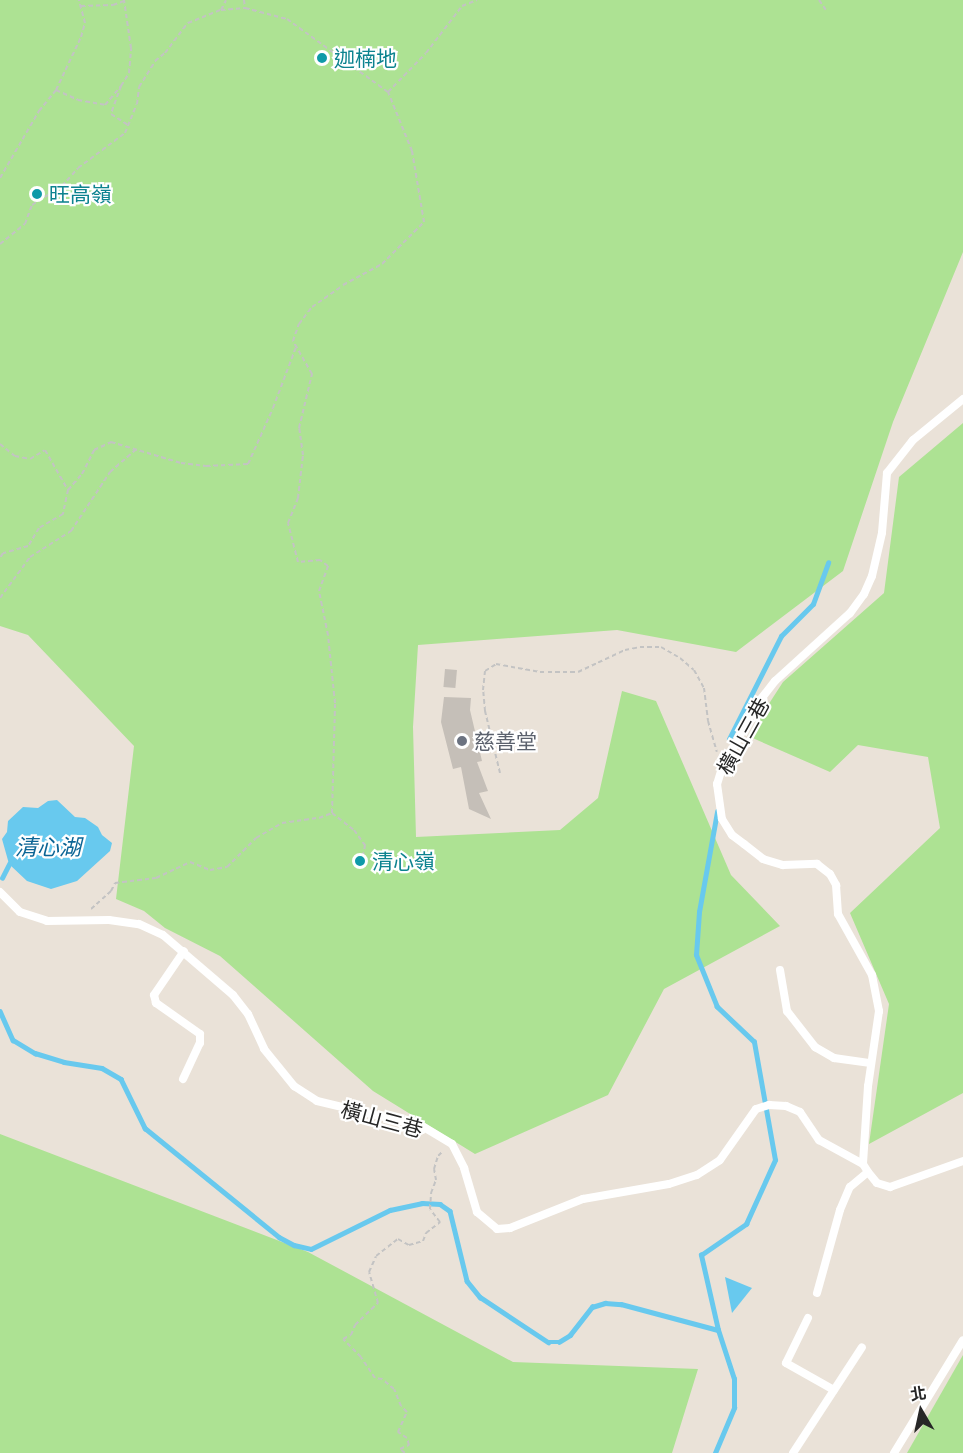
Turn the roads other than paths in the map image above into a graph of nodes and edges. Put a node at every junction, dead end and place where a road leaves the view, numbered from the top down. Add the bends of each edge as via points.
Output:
1 (963, 399) edge
2 (0, 892) edge
3 (184, 951) junction
4 (780, 969) dead end
5 (871, 1063) junction
6 (183, 1078) dead end
7 (963, 1161) edge
8 (866, 1168) junction
9 (817, 1293) dead end
10 (808, 1318) dead end
11 (963, 1340) edge
12 (862, 1347) dead end
13 (834, 1389) junction
14 (793, 1453) edge
15 (894, 1453) edge

1 - 5 lane, 橫山三巷 via 913,440 887,473 882,533 864,594 850,613 775,681 758,703 717,784 722,819 732,835 762,859 783,865 817,864 830,874 836,885 838,914 875,986 879,1011
2 - 3 lane, 橫山三巷 via 21,912 47,921 80,919 139,924
3 - 6 lane via 154,995 156,1003 200,1034 200,1043
3 - 8 lane, 橫山三巷 via 233,995 248,1014 264,1049 294,1086 317,1101 422,1126 452,1144 477,1212 497,1229 583,1199 698,1175 720,1160 756,1109 769,1105 800,1112 819,1140
4 - 5 lane via 787,1011 815,1047 834,1058
5 - 8 lane, 橫山三巷
7 - 8 lane via 890,1187 877,1183
8 - 9 lane via 850,1187 840,1210
10 - 13 lane via 786,1363
11 - 15 lane
12 - 13 lane
13 - 14 lane

